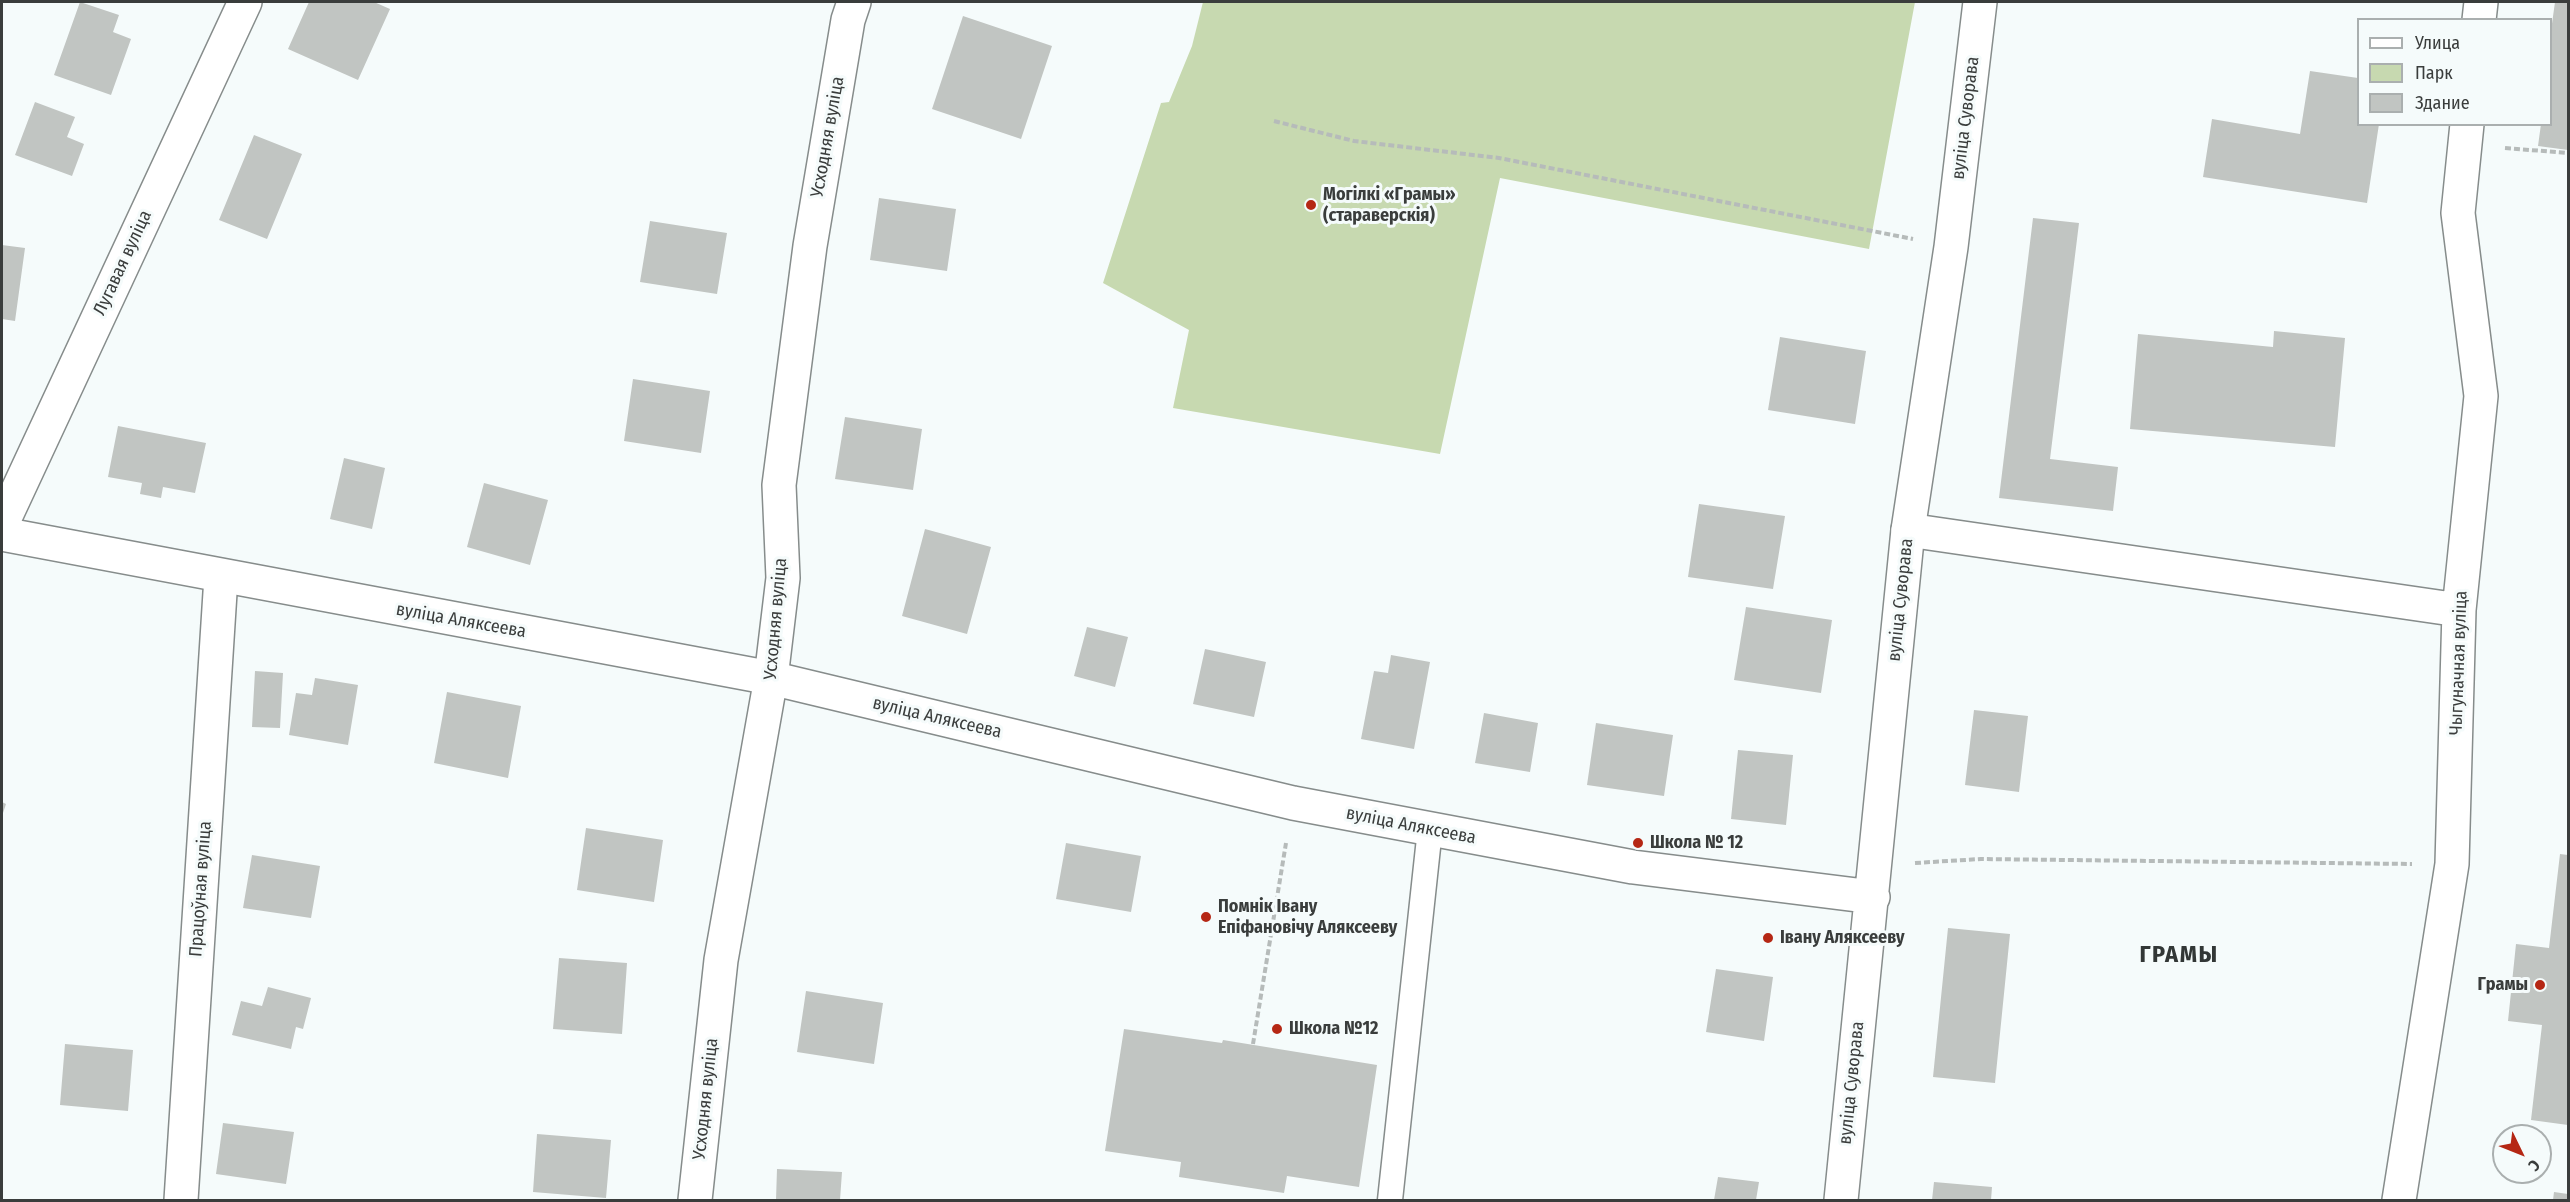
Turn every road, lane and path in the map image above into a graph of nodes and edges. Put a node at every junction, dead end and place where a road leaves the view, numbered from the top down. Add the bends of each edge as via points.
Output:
1 (245, 2) edge
2 (854, 2) edge
3 (1980, 2) edge
4 (2481, 2) edge
5 (2479, 18) edge
6 (1274, 121) dead end
7 (2466, 135) edge
8 (2568, 153) edge
9 (1950, 247) junction
10 (2, 524) edge
11 (1908, 530) junction
12 (2, 534) edge
13 (221, 577) junction
14 (2459, 610) junction
15 (771, 678) junction
16 (1293, 803) junction
17 (1430, 829) junction
18 (2452, 864) junction
19 (1876, 866) junction
20 (1872, 897) junction
21 (1253, 1044) dead end
22 (181, 1200) edge
23 (695, 1200) edge
24 (1390, 1200) edge
25 (1841, 1200) edge
26 (2399, 1200) edge

1 - 10 street, Лугавая вуліца
2 - 15 street, Усходняя вуліца via 810,246 779,485 783,578
3 - 9 street, вуліца Суворава
4 - 5 street
6 - 9 path via 1354,141 1498,158
7 - 8 path
7 - 14 street, Чыгуначная вуліца via 2458,213 2481,396
9 - 11 street, вуліца Суворава
11 - 14 street
11 - 19 street, вуліца Суворава
12 - 13 street, вуліца Аляксеева
13 - 15 street, вуліца Аляксеева
13 - 22 street, Працоўная вуліца
14 - 18 street, Чыгуначная вуліца
15 - 16 street, вуліца Аляксеева
15 - 23 street, Усходняя вуліца via 721,960
16 - 17 street, вуліца Аляксеева
16 - 21 path
17 - 20 street, вуліца Аляксеева via 1633,867
17 - 24 lane
18 - 19 path via 1981,859
18 - 26 street, Чыгуначная вуліца
19 - 20 street, вуліца Суворава
20 - 25 street, вуліца Суворава

